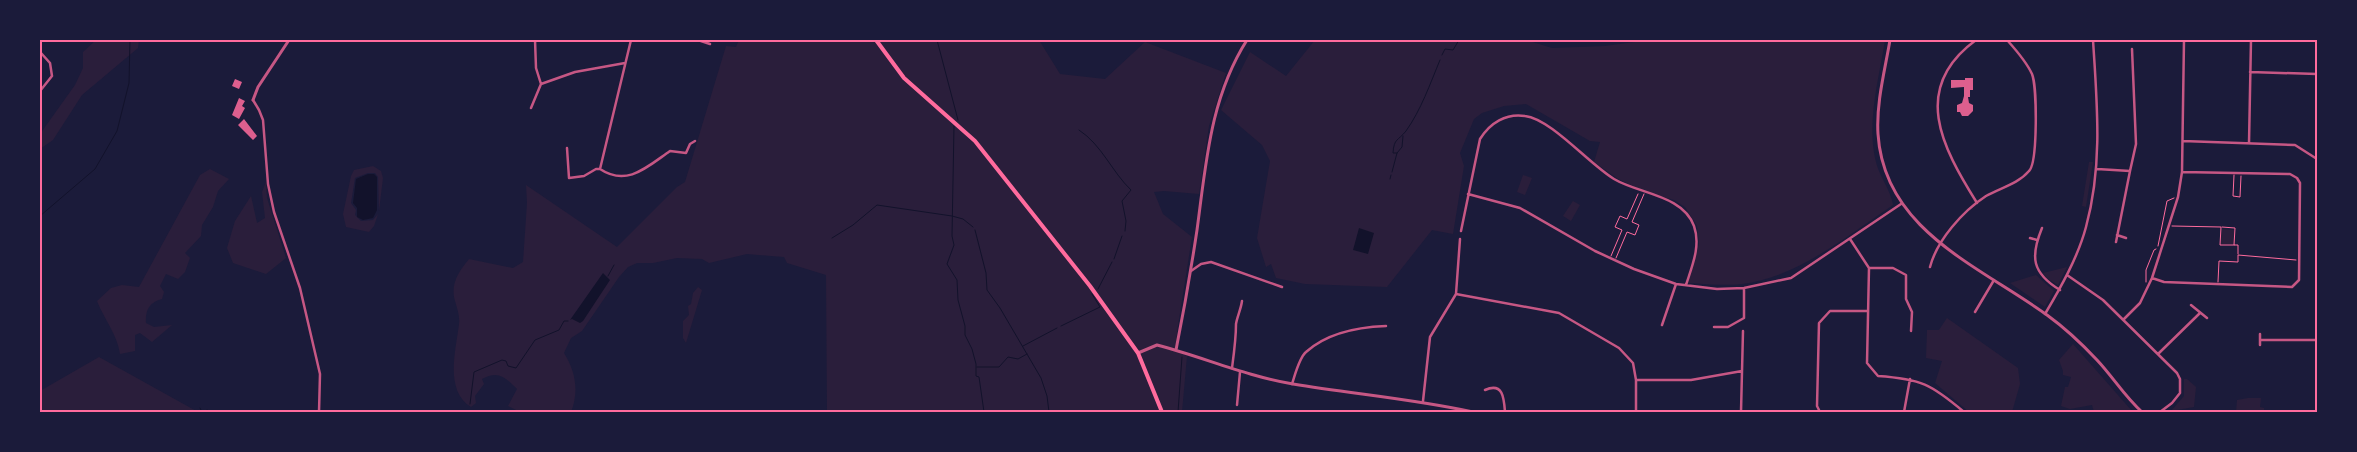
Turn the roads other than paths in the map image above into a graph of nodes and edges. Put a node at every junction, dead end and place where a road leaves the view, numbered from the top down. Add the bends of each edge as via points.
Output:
1 (289, 40) edge
2 (536, 40) edge
3 (631, 40) edge
4 (698, 40) edge
5 (876, 40) edge
6 (1247, 40) edge
7 (1890, 40) edge
8 (1976, 40) edge
9 (2006, 40) edge
10 (2093, 40) edge
11 (2184, 40) edge
12 (2251, 40) edge
13 (710, 44) dead end
14 (2132, 49) dead end
15 (41, 52) edge
16 (625, 64) junction
17 (2250, 72) junction
18 (2317, 74) edge
19 (541, 84) junction
20 (40, 91) edge
21 (253, 100) joint
22 (532, 108) dead end
23 (2183, 140) junction
24 (695, 141) dead end
25 (2249, 143) junction
26 (567, 148) dead end
27 (2317, 159) edge
28 (600, 169) junction
29 (2097, 169) junction
30 (2130, 171) junction
31 (2182, 172) junction
32 (1468, 194) junction
33 (1977, 202) junction
34 (1901, 204) junction
35 (2042, 228) dead end
36 (1461, 231) dead end
37 (2118, 235) junction
38 (2030, 238) dead end
39 (2126, 238) dead end
40 (1460, 239) dead end
41 (1850, 239) junction
42 (2037, 240) junction
43 (2116, 242) dead end
44 (1942, 243) junction
45 (1930, 267) dead end
46 (1869, 268) junction
47 (1191, 271) junction
48 (2067, 275) junction
49 (2152, 278) junction
50 (1994, 280) junction
51 (1676, 284) junction
52 (1686, 285) junction
53 (1282, 287) dead end
54 (1744, 288) junction
55 (2060, 290) junction
56 (1456, 294) junction
57 (1242, 301) dead end
58 (2191, 305) dead end
59 (1868, 311) junction
60 (1975, 312) dead end
61 (2200, 313) junction
62 (2045, 314) junction
63 (2206, 318) dead end
64 (2124, 319) junction
65 (1386, 326) dead end
66 (1662, 326) dead end
67 (1714, 327) dead end
68 (1744, 331) dead end
69 (1911, 331) dead end
70 (2260, 334) dead end
71 (2260, 340) junction
72 (2317, 340) edge
73 (2260, 345) dead end
74 (1176, 350) junction
75 (1138, 353) junction
76 (2158, 354) junction
77 (1231, 369) junction
78 (1742, 371) junction
79 (1240, 372) junction
80 (1910, 379) junction
81 (1636, 380) junction
82 (1292, 384) junction
83 (1485, 390) dead end
84 (1423, 401) junction
85 (1237, 405) dead end
86 (319, 412) edge
87 (1162, 412) edge
88 (1473, 412) edge
89 (1505, 412) edge
90 (1636, 412) edge
91 (1741, 412) edge
92 (1820, 412) edge
93 (1904, 412) edge
94 (1964, 412) edge
95 (2142, 412) edge
96 (2160, 412) edge

1 - 21 street
2 - 19 street via 536,68
3 - 16 street
4 - 13 street
5 - 75 main road via 904,78 991,159
6 - 47 street via 1223,86 1212,125
7 - 34 street via 1878,134 1887,179
8 - 33 street via 1961,51 1943,75 1938,92 1938,122 1955,167
9 - 33 street via 2025,61 2032,75 2035,88 2035,158 2031,170 2021,178
10 - 29 street
11 - 23 street
12 - 17 street
14 - 30 street via 2136,144
15 - 20 street via 50,62 52,76
16 - 19 street via 576,72
16 - 28 street
17 - 18 street
17 - 25 street
19 - 22 street
21 - 86 street via 263,120 268,184 274,212 300,288 320,374
23 - 25 street
23 - 31 street
24 - 28 street via 686,153 670,151 637,174 616,176
25 - 27 street via 2295,145
26 - 28 street via 569,178
29 - 30 street
29 - 48 street via 2086,228
30 - 37 street
31 - 49 street via 2178,196
31 - 49 street via 2290,174 2297,178 2300,183 2299,280 2292,287 2164,282
32 - 36 street
32 - 51 street via 1520,208 1610,259
32 - 52 street via 1478,145 1485,131 1497,121 1517,115 1527,116 1545,124 1615,180 1681,207 1694,225 1697,246
33 - 44 street
34 - 41 street
34 - 44 street via 1921,227
35 - 42 street
37 - 39 street
37 - 43 street
38 - 42 street
40 - 56 street
41 - 46 street
41 - 54 street via 1791,278
42 - 55 street via 2033,249 2040,274
44 - 45 street
44 - 50 street
46 - 59 street
46 - 69 street via 1893,268 1906,275 1906,299 1912,312
47 - 53 street via 1211,262
47 - 74 street
48 - 55 street
48 - 64 street via 2091,290
49 - 64 street via 2140,303
50 - 60 street
50 - 62 street
51 - 52 street
51 - 66 street
52 - 54 street
54 - 67 street via 1744,318 1738,324
55 - 62 street
56 - 81 street via 1559,312 1618,348 1633,363
56 - 84 street via 1430,337
57 - 77 street via 1236,322
58 - 61 street
59 - 80 street via 1867,363 1878,376
59 - 92 street via 1830,311 1819,323 1817,406
61 - 63 street
61 - 76 street
62 - 95 street via 2098,361
64 - 76 street
65 - 82 street via 1366,327 1329,338 1304,353
68 - 78 street
70 - 71 street
71 - 72 street
71 - 73 street
74 - 75 street via 1158,345
74 - 77 street
75 - 87 main road
76 - 96 street via 2180,379 2180,393
77 - 79 street
78 - 81 street via 1691,380
78 - 91 street
79 - 82 street
79 - 85 street
80 - 93 street
80 - 94 street via 1942,393
81 - 90 street
82 - 84 street
83 - 89 street via 1492,387 1500,389 1504,395
84 - 88 street

